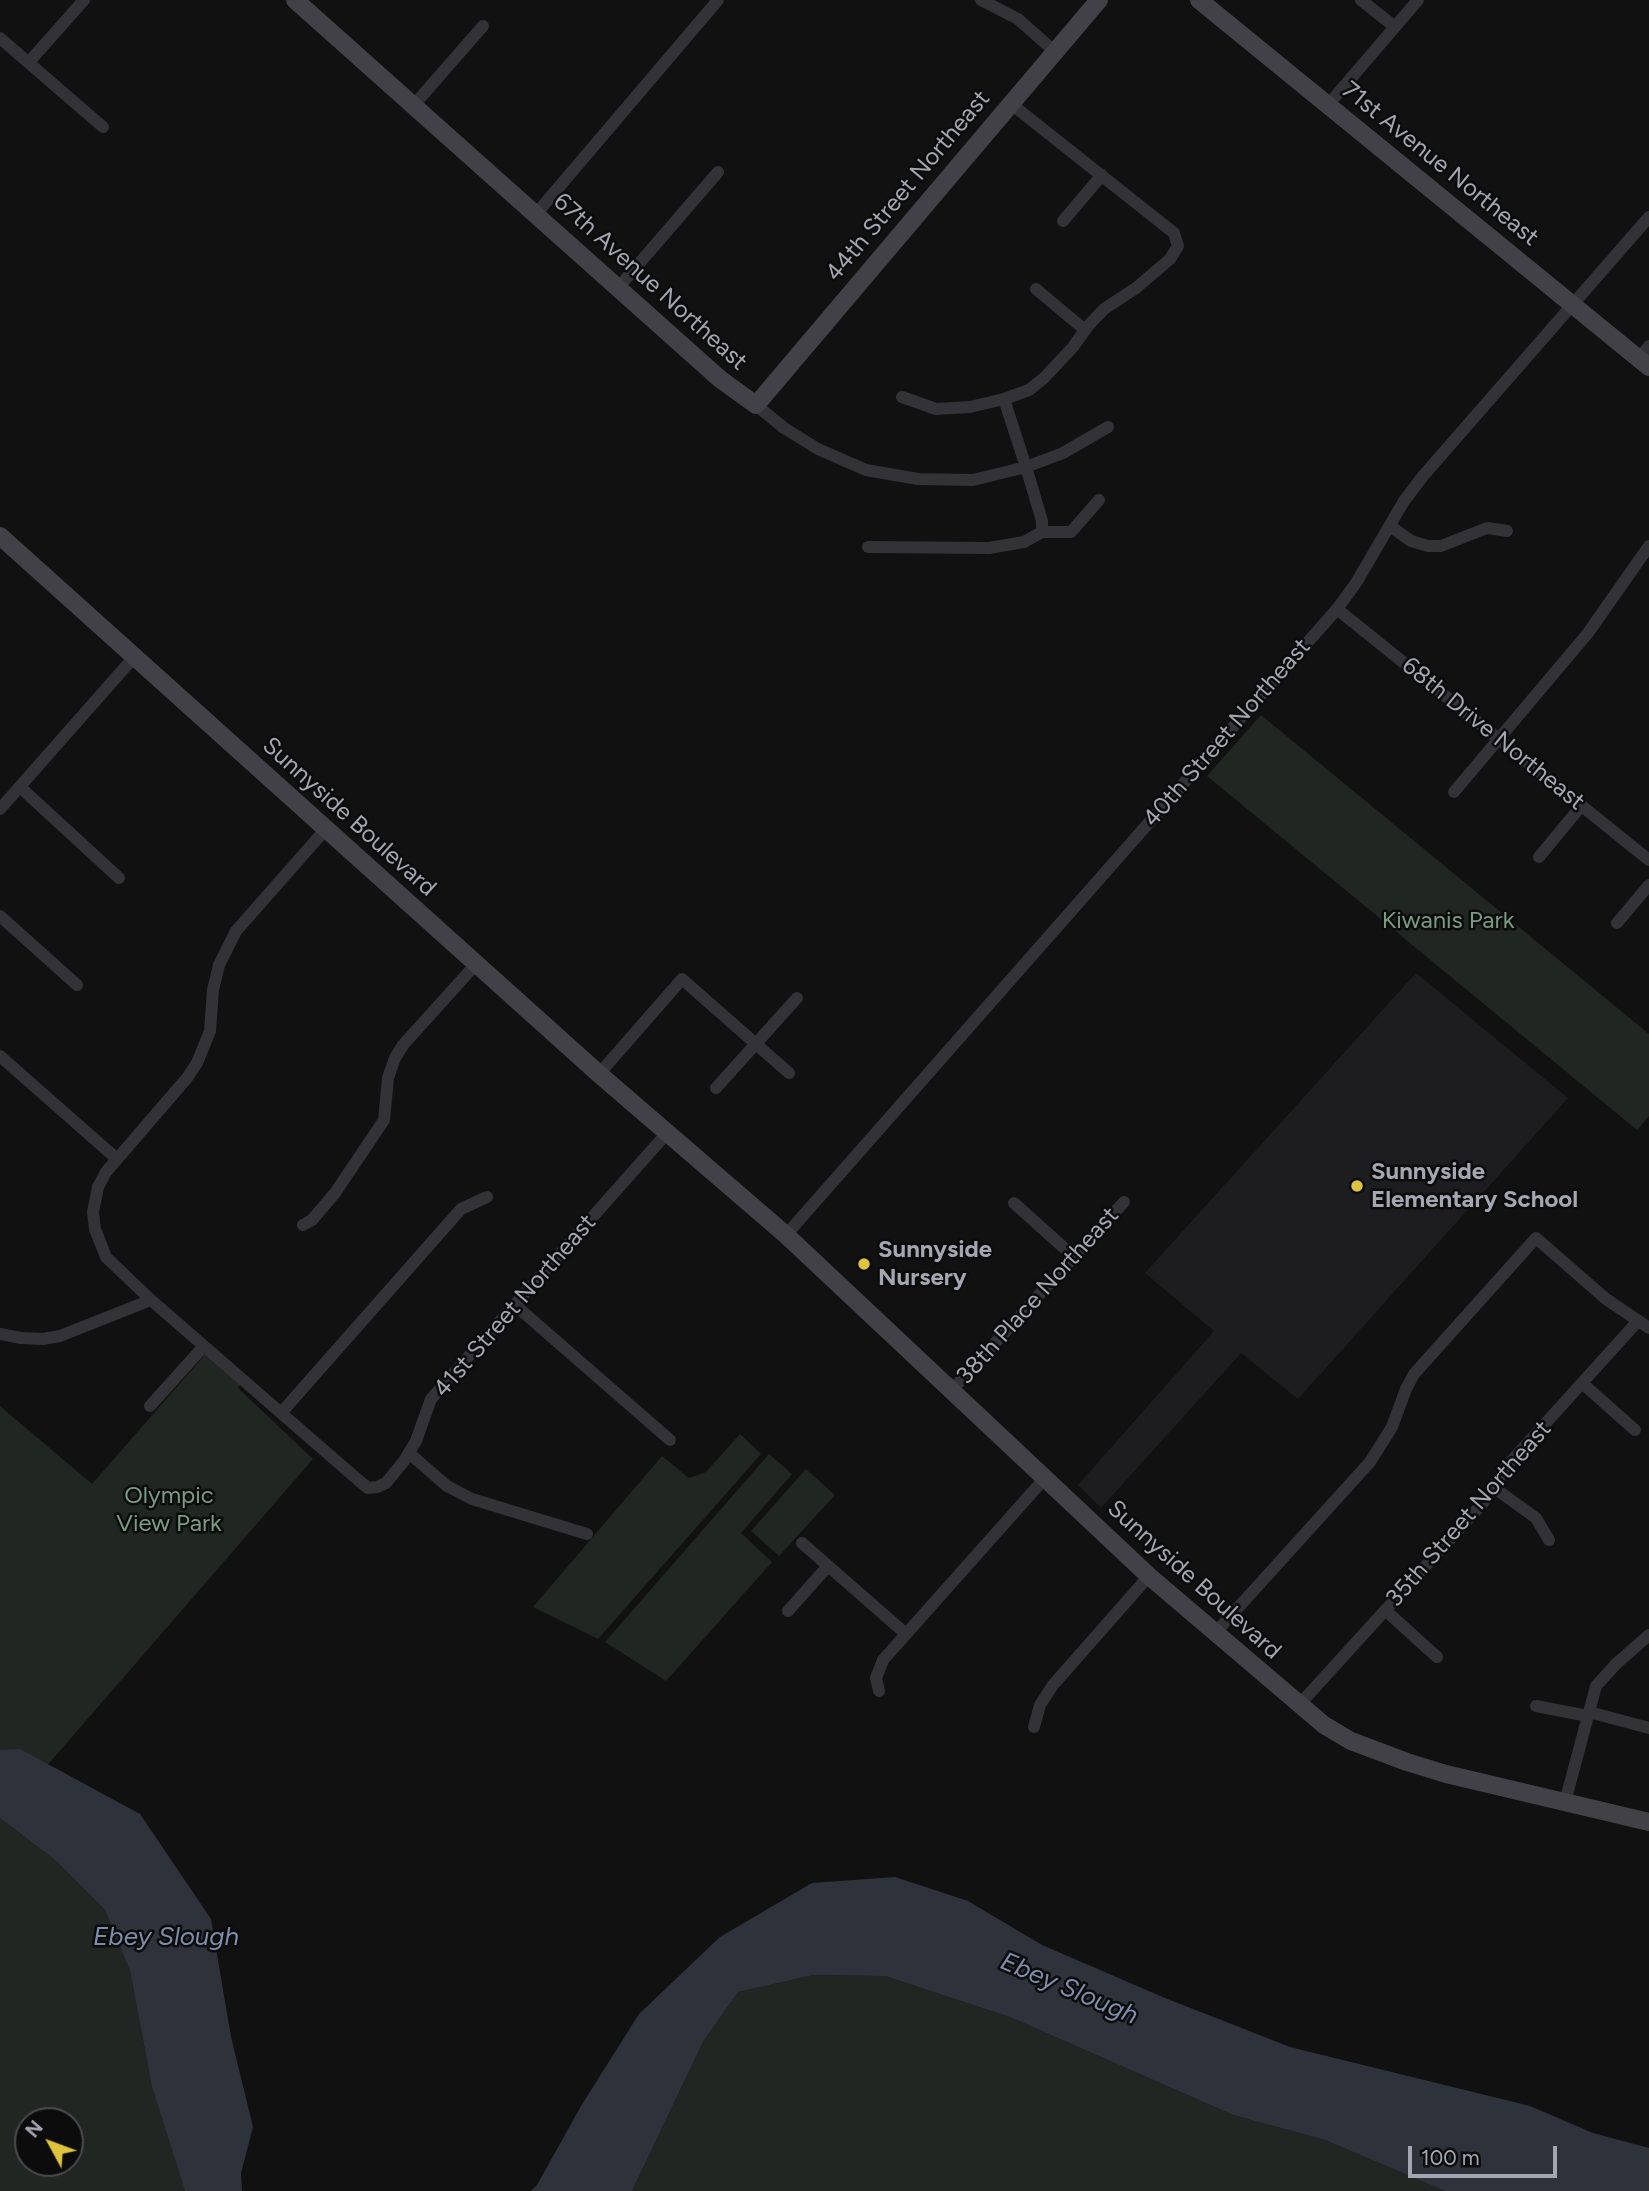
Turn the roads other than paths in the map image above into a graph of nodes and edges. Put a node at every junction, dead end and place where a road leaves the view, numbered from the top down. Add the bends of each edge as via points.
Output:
1 (83, 0) edge
2 (295, 0) edge
3 (718, 0) edge
4 (981, 0) edge
5 (1099, 0) edge
6 (1199, 0) edge
7 (1361, 0) edge
8 (1418, 0) edge
9 (483, 26) dead end
10 (1395, 27) junction
11 (0, 38) edge
12 (1054, 51) junction
13 (29, 62) junction
14 (1010, 103) junction
15 (414, 105) junction
16 (1328, 105) junction
17 (103, 127) dead end
18 (718, 172) dead end
19 (1102, 175) junction
20 (536, 214) junction
21 (1649, 217) edge
22 (1063, 221) dead end
23 (618, 288) junction
24 (1036, 289) dead end
25 (1573, 304) junction
26 (1085, 330) junction
27 (1646, 357) edge
28 (902, 397) dead end
29 (1004, 399) junction
30 (756, 405) junction
31 (1108, 427) dead end
32 (1026, 467) junction
33 (1099, 500) dead end
34 (1390, 526) junction
35 (1042, 531) junction
36 (1507, 531) dead end
37 (0, 536) edge
38 (1649, 546) edge
39 (867, 547) dead end
40 (1337, 609) junction
41 (135, 656) junction
42 (1499, 738) junction
43 (20, 787) junction
44 (1454, 792) dead end
45 (1582, 805) junction
46 (0, 809) edge
47 (326, 830) junction
48 (1539, 857) dead end
49 (1649, 860) edge
50 (119, 878) dead end
51 (1649, 885) edge
52 (0, 916) edge
53 (1617, 923) dead end
54 (476, 964) junction
55 (76, 985) dead end
56 (797, 998) dead end
57 (756, 1044) junction
58 (0, 1056) edge
59 (789, 1073) dead end
60 (599, 1074) junction
61 (716, 1088) dead end
62 (667, 1133) junction
63 (117, 1159) junction
64 (487, 1197) dead end
65 (1124, 1202) dead end
66 (1014, 1203) dead end
67 (303, 1225) dead end
68 (786, 1235) junction
69 (1073, 1256) junction
70 (151, 1300) junction
71 (515, 1305) junction
72 (1643, 1324) edge
73 (0, 1334) edge
74 (204, 1346) junction
75 (1582, 1383) junction
76 (952, 1390) junction
77 (150, 1406) dead end
78 (281, 1413) junction
79 (1636, 1430) dead end
80 (670, 1440) dead end
81 (409, 1453) junction
82 (1045, 1478) junction
83 (1493, 1487) junction
84 (587, 1534) dead end
85 (1549, 1540) dead end
86 (802, 1543) dead end
87 (828, 1566) junction
88 (1149, 1576) junction
89 (1385, 1610) junction
90 (788, 1611) dead end
91 (1216, 1632) junction
92 (906, 1634) junction
93 (1649, 1635) edge
94 (1437, 1657) dead end
95 (879, 1691) dead end
96 (1298, 1705) junction
97 (1536, 1706) dead end
98 (1589, 1714) junction
99 (1034, 1727) dead end
100 (1649, 1728) edge
101 (1565, 1802) junction
102 (1649, 1822) edge

1 - 13 street
2 - 15 street, 67th Avenue Northeast
3 - 20 street
4 - 12 street via 1018,19
5 - 12 street, 44th Street Northeast
6 - 16 street, 71st Avenue Northeast
7 - 10 street
8 - 10 street
9 - 15 street
10 - 16 street
11 - 13 street
12 - 14 street, 44th Street Northeast
13 - 17 street
14 - 19 street
14 - 30 street, 44th Street Northeast
15 - 20 street, 67th Avenue Northeast
16 - 25 street, 71st Avenue Northeast
18 - 23 street
19 - 22 street
19 - 26 street via 1174,233 1178,246 1170,259 1104,309
20 - 23 street, 67th Avenue Northeast
21 - 25 street, 40th Street Northeast
23 - 30 street, 67th Avenue Northeast
24 - 26 street
25 - 27 street, 71st Avenue Northeast
25 - 34 street, 40th Street Northeast via 1423,476
26 - 29 street via 1044,378
28 - 29 street via 936,409
29 - 32 street
30 - 32 street, 67th Avenue Northeast via 818,449 866,470 918,479 974,480
31 - 32 street, 67th Avenue Northeast via 1063,453
32 - 35 street
33 - 35 street via 1071,532
34 - 36 street via 1428,547 1488,528
34 - 40 street, 40th Street Northeast
35 - 39 street via 1024,541 989,548
37 - 41 street, Sunnyside Boulevard
38 - 42 street via 1588,633
40 - 42 street, 68th Drive Northeast
40 - 68 street, 40th Street Northeast
41 - 43 street
41 - 47 street, Sunnyside Boulevard
42 - 44 street
42 - 45 street, 68th Drive Northeast
43 - 46 street
43 - 50 street
45 - 48 street
45 - 49 street, 68th Drive Northeast
47 - 54 street, Sunnyside Boulevard
47 - 63 street via 236,932 219,965 210,1031 197,1063
51 - 53 street
52 - 55 street
54 - 60 street, Sunnyside Boulevard
54 - 67 street via 403,1045 388,1078 384,1120 335,1193
56 - 57 street
57 - 59 street
57 - 60 street via 682,979
57 - 61 street
58 - 63 street
60 - 62 street, Sunnyside Boulevard
62 - 68 street, Sunnyside Boulevard
62 - 71 street, 41st Street Northeast
63 - 70 street via 98,1187 95,1228 106,1256
64 - 78 street via 461,1209
65 - 69 street, 38th Place Northeast
66 - 69 street
68 - 76 street, Sunnyside Boulevard
69 - 76 street, 38th Place Northeast
70 - 73 street via 60,1336 43,1339
70 - 74 street
71 - 80 street
71 - 81 street, 41st Street Northeast via 431,1399
72 - 75 street, 35th Street Northeast
72 - 91 street via 1606,1299 1536,1238 1414,1374 1392,1427 1370,1462
74 - 77 street
74 - 78 street
75 - 79 street
75 - 83 street, 35th Street Northeast via 1506,1466
76 - 82 street, Sunnyside Boulevard
78 - 81 street, 41st Street Northeast via 368,1488 386,1483
81 - 84 street via 447,1486 472,1499
82 - 88 street, Sunnyside Boulevard
82 - 92 street
83 - 85 street via 1536,1518
83 - 89 street, 35th Street Northeast
86 - 87 street
87 - 90 street
87 - 92 street
88 - 91 street, Sunnyside Boulevard
88 - 99 street via 1053,1685 1040,1705
89 - 94 street
89 - 96 street, 35th Street Northeast
91 - 96 street, Sunnyside Boulevard
92 - 95 street via 883,1660 876,1678
93 - 98 street via 1596,1686
96 - 101 street, Sunnyside Boulevard via 1351,1741 1407,1762
97 - 98 street
98 - 100 street
98 - 101 street
101 - 102 street, Sunnyside Boulevard

